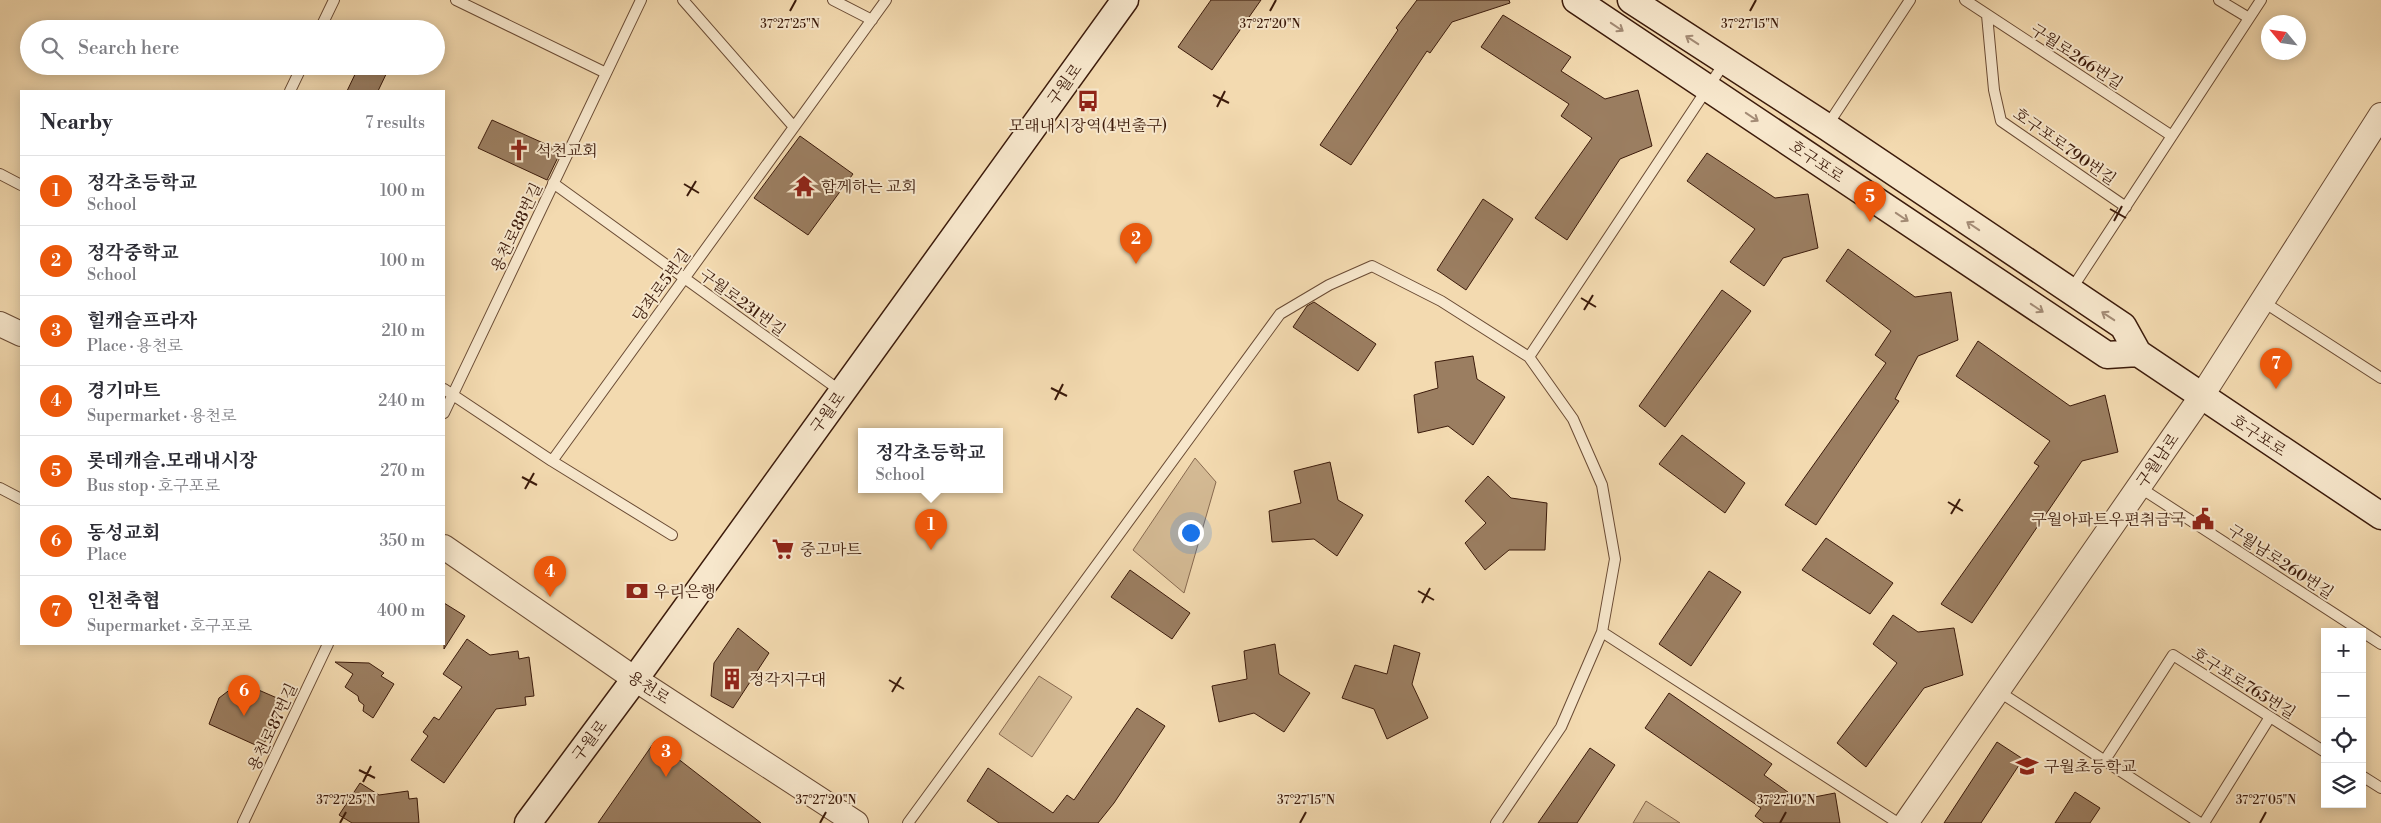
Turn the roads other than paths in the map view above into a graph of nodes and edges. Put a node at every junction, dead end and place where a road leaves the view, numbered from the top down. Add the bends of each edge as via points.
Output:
1 (334, 0) edge
2 (456, 0) edge
3 (641, 0) edge
4 (683, 0) edge
5 (833, 0) edge
6 (886, 0) edge
7 (1125, 0) edge
8 (1576, 0) edge
9 (1631, 0) edge
10 (1910, 0) edge
11 (1965, 0) edge
12 (2219, 0) edge
13 (2261, 0) edge
14 (1987, 15) junction
15 (2249, 18) junction
16 (324, 20) edge
17 (872, 20) junction
18 (1725, 62) junction
19 (606, 73) junction
20 (298, 75) edge
21 (1707, 87) junction
22 (290, 90) edge
23 (2381, 115) edge
24 (794, 127) junction
25 (1827, 127) junction
26 (2172, 136) junction
27 (0, 174) edge
28 (553, 183) junction
29 (20, 184) edge
30 (2126, 207) junction
31 (685, 278) junction
32 (2070, 292) junction
33 (2262, 301) junction
34 (0, 324) edge
35 (20, 334) edge
36 (2138, 353) junction
37 (1529, 357) junction
38 (2381, 378) edge
39 (448, 391) edge
40 (842, 392) junction
41 (2201, 397) junction
42 (445, 407) edge
43 (552, 461) junction
44 (2139, 487) junction
45 (0, 488) edge
46 (20, 498) edge
47 (2381, 516) edge
48 (672, 535) dead end
49 (445, 549) edge
50 (1602, 632) junction
51 (2381, 644) edge
52 (328, 645) edge
53 (635, 678) junction
54 (1998, 691) junction
55 (2270, 717) junction
56 (2321, 749) edge
57 (2105, 760) junction
58 (2366, 779) edge
59 (2381, 788) edge
60 (243, 823) edge
61 (528, 823) edge
62 (856, 823) edge
63 (908, 823) edge
64 (1496, 823) edge
65 (1898, 823) edge
66 (1906, 823) edge
67 (2200, 823) edge
68 (2204, 823) edge

1 - 16 lane
2 - 19 lane
3 - 19 lane, 용천로88번길
4 - 24 lane
5 - 17 lane
6 - 17 lane, 당좌로5번길
7 - 40 main road, 구월로
8 -> 21 main road, 호구포로
18 -> 9 main road, 호구포로
10 - 25 lane
11 - 14 lane, 구월로266번길
12 - 15 lane
13 - 15 lane, 호구포로790번길
14 - 26 lane, 구월로266번길
14 - 30 lane, 호구포로790번길 via 1994,90 2001,121
15 - 26 lane, 호구포로790번길
17 - 24 lane, 당좌로5번길
18 - 21 lane
18 - 25 main road, 호구포로
19 - 28 lane, 용천로88번길
20 - 22 lane
21 -> 36 main road, 호구포로 via 2107,355
21 - 37 lane
23 - 33 street, 구월남로
24 - 31 lane, 당좌로5번길
32 -> 25 main road, 호구포로
26 - 30 lane, 호구포로790번길
27 - 29 lane
28 - 31 lane, 구월로231번길
28 - 39 lane, 용천로88번길
30 - 32 lane, 호구포로790번길
31 - 40 lane, 구월로231번길
31 - 43 lane, 당좌로5번길
36 -> 32 main road, 호구포로 via 2123,326
33 - 38 lane
33 - 41 street, 구월남로
34 - 35 street
36 - 41 main road, 호구포로
37 - 50 lane via 1573,419 1602,485 1615,559
37 - 63 lane via 1440,301 1372,266 1329,285 1280,314
39 - 42 lane, 용천로88번길
39 - 43 lane
40 - 53 main road, 구월로
41 - 44 street, 구월남로
41 - 47 main road, 호구포로
43 - 48 lane
44 - 51 lane, 구월남로260번길
44 - 54 street, 구월남로
45 - 46 lane
49 - 53 street, 용천로
50 - 64 lane via 1561,727
50 - 65 lane
52 - 60 lane, 용천로87번길
53 - 61 main road, 구월로
53 - 62 street, 용천로
54 - 57 lane
54 - 66 street, 구월남로
55 - 56 lane, 호구포로765번길
55 - 57 lane, 호구포로765번길 via 2173,655
55 - 68 lane
57 - 67 lane
58 - 59 lane

